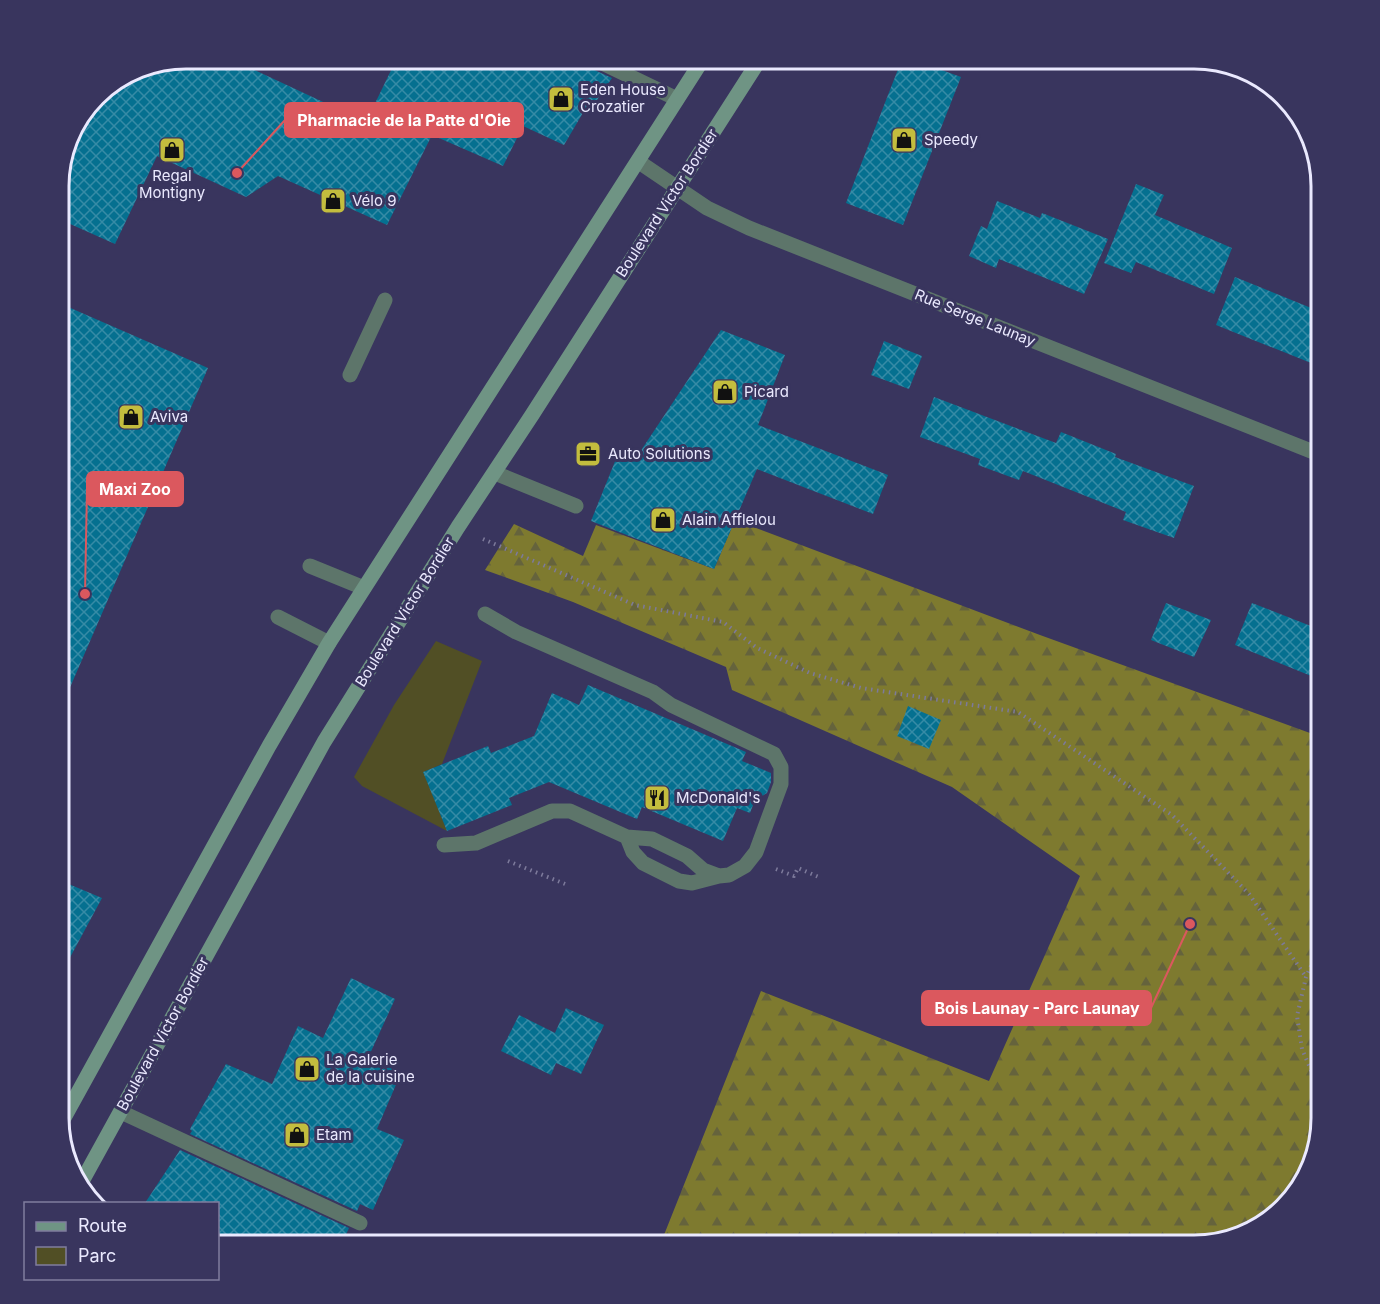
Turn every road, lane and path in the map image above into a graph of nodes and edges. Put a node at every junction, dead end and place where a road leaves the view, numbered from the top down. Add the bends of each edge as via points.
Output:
1 (615, 69) edge
2 (697, 69) edge
3 (753, 69) edge
4 (677, 99) junction
5 (639, 162) junction
6 (676, 188) junction
7 (385, 300) dead end
8 (350, 375) dead end
9 (1311, 450) edge
10 (495, 473) junction
11 (576, 506) dead end
12 (458, 527) junction
13 (310, 566) dead end
14 (364, 588) junction
15 (485, 614) dead end
16 (278, 617) dead end
17 (329, 643) junction
18 (627, 837) junction
19 (444, 845) dead end
20 (752, 859) junction
21 (507, 860) dead end
22 (719, 876) junction
23 (821, 878) dead end
24 (565, 884) dead end
25 (1311, 967) edge
26 (1306, 977) junction
27 (1311, 1070) edge
28 (69, 1109) edge
29 (121, 1112) junction
30 (85, 1176) edge
31 (360, 1223) dead end

1 - 4 street
2 - 4 main road
3 - 6 main road, Boulevard Victor Bordier
4 - 5 main road
5 - 6 street, Rue Serge Launay
5 - 14 main road
6 - 9 street, Rue Serge Launay via 749,228
6 - 10 main road, Boulevard Victor Bordier
7 - 8 street
10 - 11 street
10 - 12 main road, Boulevard Victor Bordier
12 - 26 path via 635,605 723,622 757,648 810,673 861,688 1018,712 1172,815 1249,894
12 - 29 main road, Boulevard Victor Bordier via 324,742
13 - 14 street
14 - 17 main road
15 - 20 street via 516,632 653,692 671,705 774,754 781,767 781,784
16 - 17 street
17 - 28 main road
18 - 19 street via 570,811 552,811 476,843
18 - 22 street via 652,839
18 - 22 street via 643,863 679,881 692,883
20 - 22 street via 737,871
20 - 23 path via 794,876 798,868
21 - 24 path
25 - 26 path
26 - 27 path via 1297,1016 1302,1049
29 - 30 main road, Boulevard Victor Bordier
29 - 31 street

